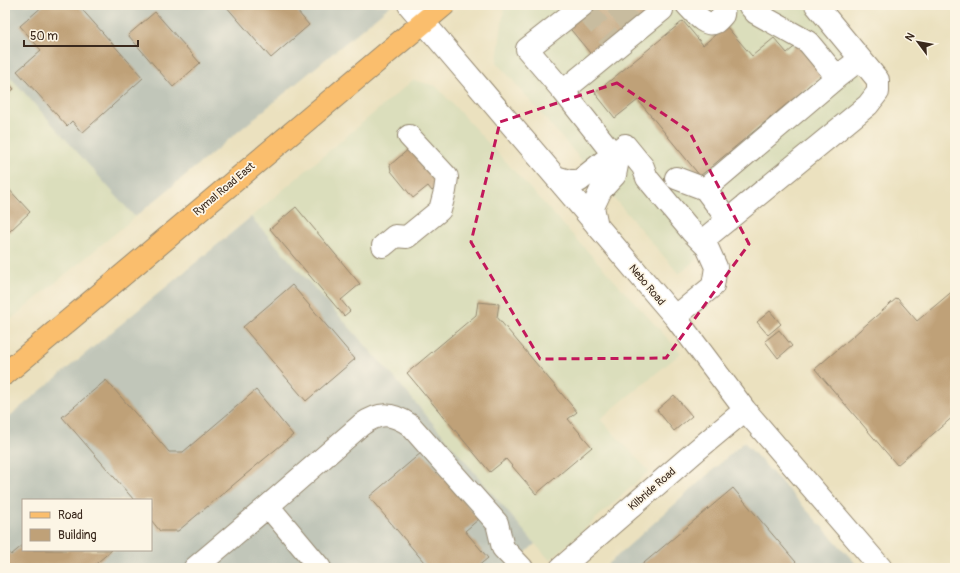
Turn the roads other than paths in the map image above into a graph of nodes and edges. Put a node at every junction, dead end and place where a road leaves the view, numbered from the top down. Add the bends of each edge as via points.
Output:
1 (409, 5) edge
2 (444, 5) edge
3 (688, 5) edge
4 (724, 5) edge
5 (749, 5) edge
6 (772, 5) edge
7 (816, 5) edge
8 (584, 7) edge
9 (663, 7) edge
10 (423, 22) junction
11 (786, 29) junction
12 (860, 59) junction
13 (837, 77) junction
14 (563, 91) junction
15 (409, 136) dead end
16 (613, 154) junction
17 (556, 177) junction
18 (676, 178) dead end
19 (705, 189) junction
20 (728, 220) junction
21 (597, 226) junction
22 (389, 241) dead end
23 (702, 241) junction
24 (675, 317) junction
25 (5, 374) edge
26 (745, 410) junction
27 (262, 511) junction
28 (195, 568) edge
29 (302, 568) edge
30 (320, 568) edge
31 (522, 568) edge
32 (561, 568) edge
33 (881, 568) edge

1 - 10 street, Nebo Road
2 - 10 main road, Rymal Road East
3 - 4 street via 708,23 716,22 723,15
5 - 11 street via 756,13
6 - 11 street
7 - 12 street
8 - 14 street via 527,49
9 - 14 street
10 - 17 street, Nebo Road
10 - 25 main road, Rymal Road East
11 - 13 street via 808,42
12 - 13 street
12 - 20 street via 878,80 878,92 868,105
13 - 19 street
14 - 16 street
15 - 22 street via 447,177 445,191 440,210 407,237
16 - 17 street via 579,181
16 - 21 street via 617,165 615,175 601,190 593,206
16 - 23 street via 625,145 643,167 647,178
17 - 21 street, Nebo Road
18 - 19 street
19 - 20 street
20 - 23 street
21 - 24 street, Nebo Road
23 - 24 street via 716,267 713,286
24 - 26 street, Nebo Road
26 - 32 street, Kilbride Road
26 - 33 street, Nebo Road
27 - 28 street
27 - 29 street
27 - 30 street
27 - 31 street via 370,419 390,416 410,425 497,523 503,548

